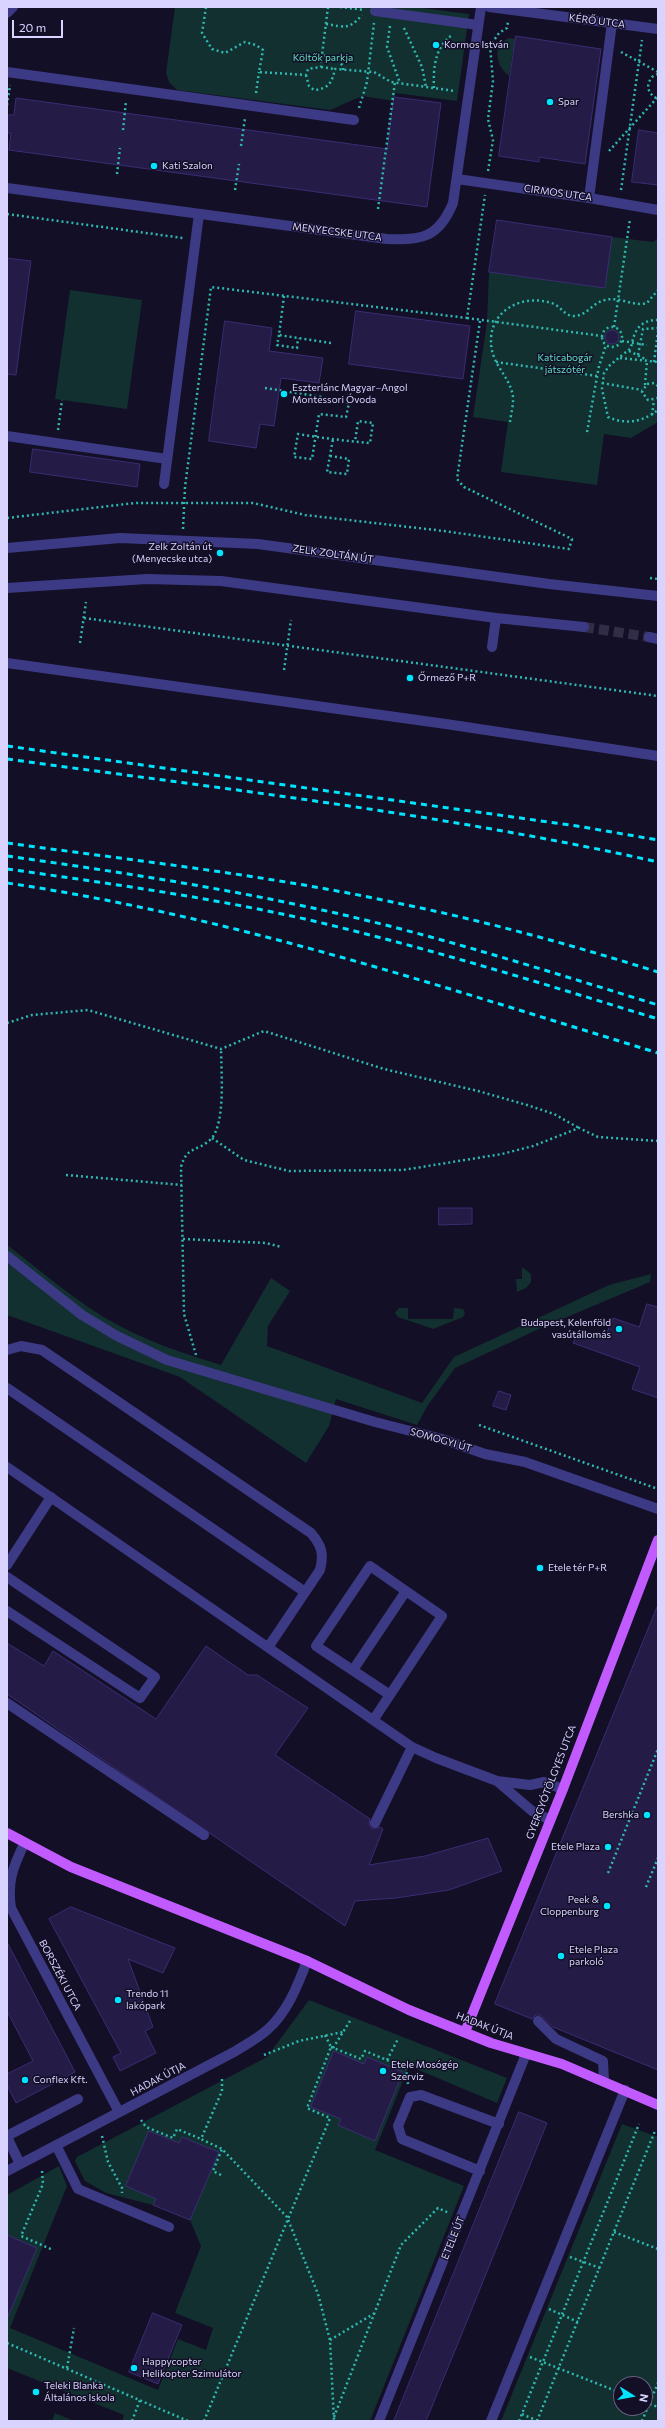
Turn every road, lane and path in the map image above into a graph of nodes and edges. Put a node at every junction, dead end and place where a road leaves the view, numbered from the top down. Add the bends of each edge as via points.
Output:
1 (13, 7) edge
2 (206, 7) edge
3 (328, 7) edge
4 (340, 7) edge
5 (481, 7) edge
6 (488, 7) edge
7 (375, 12) joint
8 (7, 13) edge
9 (393, 14) junction
10 (410, 16) junction
11 (612, 23) junction
12 (326, 24) junction
13 (478, 25) junction
14 (644, 28) junction
15 (658, 29) edge
16 (458, 33) dead end
17 (609, 45) junction
18 (322, 55) junction
19 (639, 61) junction
20 (321, 67) junction
21 (335, 69) junction
22 (343, 70) junction
23 (9, 72) edge
24 (368, 72) junction
25 (658, 73) edge
26 (306, 75) junction
27 (395, 82) junction
28 (400, 83) junction
29 (426, 87) junction
30 (128, 88) junction
31 (434, 88) junction
32 (455, 91) dead end
33 (364, 96) dead end
34 (658, 98) edge
35 (7, 105) edge
36 (354, 120) dead end
37 (122, 130) dead end
38 (629, 130) junction
39 (120, 148) dead end
40 (239, 164) dead end
41 (593, 166) junction
42 (117, 174) dead end
43 (457, 179) junction
44 (7, 188) edge
45 (235, 190) dead end
46 (621, 190) dead end
47 (589, 198) junction
48 (631, 206) junction
49 (378, 210) dead end
50 (658, 210) edge
51 (7, 214) edge
52 (199, 214) junction
53 (196, 240) junction
54 (211, 287) dead end
55 (658, 290) edge
56 (284, 296) dead end
57 (618, 299) junction
58 (467, 318) dead end
59 (658, 320) edge
60 (480, 321) junction
61 (494, 323) junction
62 (614, 327) junction
63 (658, 328) edge
64 (658, 331) edge
65 (279, 336) junction
66 (602, 336) junction
67 (298, 338) junction
68 (622, 341) junction
69 (632, 342) junction
70 (331, 343) dead end
71 (639, 344) junction
72 (606, 345) junction
73 (648, 345) dead end
74 (629, 351) junction
75 (638, 355) junction
76 (620, 358) junction
77 (647, 360) junction
78 (496, 362) junction
79 (654, 362) junction
80 (658, 362) edge
81 (597, 376) junction
82 (602, 383) junction
83 (644, 386) junction
84 (658, 386) edge
85 (265, 388) dead end
86 (642, 390) junction
87 (658, 398) edge
88 (62, 400) dead end
89 (654, 400) junction
90 (658, 410) edge
91 (652, 415) junction
92 (510, 422) dead end
93 (587, 432) dead end
94 (7, 436) edge
95 (315, 437) junction
96 (333, 439) junction
97 (56, 442) junction
98 (355, 442) junction
99 (330, 456) junction
100 (167, 459) junction
101 (164, 484) dead end
102 (184, 504) junction
103 (7, 518) edge
104 (183, 528) dead end
105 (7, 548) edge
106 (650, 578) dead end
107 (658, 579) edge
108 (7, 588) edge
109 (658, 596) edge
110 (86, 602) dead end
111 (84, 618) junction
112 (496, 618) junction
113 (291, 620) dead end
114 (584, 627) tunnel mouth
115 (80, 643) dead end
116 (287, 645) junction
117 (492, 647) dead end
118 (7, 663) edge
119 (284, 670) dead end
120 (658, 696) edge
121 (658, 756) edge
122 (7, 1023) edge
123 (221, 1049) junction
124 (579, 1128) junction
125 (212, 1138) junction
126 (658, 1141) edge
127 (66, 1175) dead end
128 (182, 1185) junction
129 (183, 1239) junction
130 (280, 1247) dead end
131 (7, 1256) edge
132 (8, 1348) edge
133 (206, 1370) junction
134 (7, 1388) edge
135 (479, 1425) dead end
136 (7, 1467) edge
137 (658, 1489) edge
138 (51, 1497) junction
139 (658, 1509) edge
140 (658, 1540) edge
141 (7, 1565) edge
142 (7, 1577) edge
143 (406, 1591) junction
144 (305, 1592) junction
145 (7, 1611) edge
146 (269, 1646) junction
147 (353, 1670) junction
148 (390, 1695) junction
149 (7, 1703) edge
150 (374, 1719) junction
151 (412, 1746) junction
152 (658, 1749) edge
153 (657, 1756) edge
154 (497, 1781) junction
155 (563, 1789) junction
156 (550, 1820) junction
157 (375, 1823) dead end
158 (7, 1833) edge
159 (204, 1835) dead end
160 (24, 1844) junction
161 (658, 1858) edge
162 (608, 1873) dead end
163 (7, 1888) edge
164 (646, 1888) dead end
165 (307, 1961) junction
166 (350, 2021) dead end
167 (538, 2021) dead end
168 (344, 2032) junction
169 (465, 2032) junction
170 (325, 2035) junction
171 (398, 2039) dead end
172 (332, 2047) junction
173 (526, 2054) junction
174 (264, 2055) dead end
175 (387, 2060) junction
176 (222, 2079) dead end
177 (604, 2081) junction
178 (625, 2090) junction
179 (410, 2097) junction
180 (78, 2099) dead end
181 (658, 2105) edge
182 (119, 2112) junction
183 (141, 2120) dead end
184 (101, 2122) junction
185 (499, 2124) junction
186 (639, 2124) dead end
187 (655, 2131) dead end
188 (7, 2136) edge
189 (201, 2139) junction
190 (56, 2145) junction
191 (222, 2149) junction
192 (20, 2164) junction
193 (7, 2171) edge
194 (42, 2171) dead end
195 (480, 2171) junction
196 (221, 2175) dead end
197 (122, 2208) junction
198 (287, 2218) junction
199 (461, 2218) junction
200 (169, 2227) dead end
201 (614, 2232) junction
202 (658, 2249) edge
203 (54, 2250) dead end
204 (559, 2252) junction
205 (583, 2262) junction
206 (600, 2268) junction
207 (538, 2305) junction
208 (375, 2313) junction
209 (562, 2315) junction
210 (578, 2322) junction
211 (74, 2328) dead end
212 (330, 2340) junction
213 (7, 2343) edge
214 (519, 2352) junction
215 (543, 2362) junction
216 (66, 2368) junction
217 (559, 2368) junction
218 (658, 2383) edge
219 (613, 2390) edge
220 (653, 2395) edge
221 (140, 2400) junction
222 (522, 2414) junction
223 (334, 2420) edge
224 (132, 2421) edge
225 (188, 2421) edge
226 (204, 2421) edge
227 (379, 2421) edge
228 (491, 2421) edge
229 (519, 2421) edge
230 (538, 2421) edge

1 - 8 street
2 - 26 path via 202,32 212,49 225,53 245,42 256,45 263,50 259,72
3 - 12 path
4 - 12 path via 367,10 354,25 346,27
5 - 13 street, MENYECSKE UTCA
6 - 11 street, KÉRŐ UTCA
7 - 9 street
7 - 24 path
9 - 10 street
9 - 28 path via 387,46
10 - 13 street
10 - 29 path via 405,21 404,33 422,67
11 - 14 street, KÉRŐ UTCA
11 - 17 street
12 - 18 path
13 - 43 street, MENYECSKE UTCA
14 - 15 street, KÉRŐ UTCA
14 - 19 path
16 - 31 path via 445,40 438,50 433,74
17 - 19 path
17 - 41 street
18 - 20 path
18 - 22 path via 337,59
19 - 25 path
19 - 38 path
20 - 21 path
20 - 26 path via 308,68
21 - 22 path
21 - 26 path via 332,81 323,90 314,90 309,86
22 - 24 path
23 - 30 street
23 - 35 path
24 - 27 path via 374,72
24 - 33 path
25 - 34 path via 652,77 648,87 649,92
27 - 28 path
27 - 49 path
28 - 29 path
29 - 31 path
30 - 36 street
30 - 37 path
31 - 32 path
34 - 38 path
38 - 41 path
38 - 46 path
39 - 42 path
40 - 45 path
41 - 47 street
43 - 47 street, CIRMOS UTCA
43 - 52 street, MENYECSKE UTCA via 453,204 441,226 432,234 408,240
44 - 52 street, MENYECSKE UTCA
47 - 48 street, CIRMOS UTCA
48 - 50 street, CIRMOS UTCA
48 - 57 path
51 - 53 path
52 - 53 street
53 - 100 street
54 - 102 path
55 - 57 path via 651,301 644,304
56 - 65 path
57 - 61 path via 604,300 583,314 572,316 556,304 528,301 502,311
57 - 62 path
58 - 60 path
59 - 69 path via 642,323 634,333
60 - 61 path
60 - 102 path via 457,479 464,487 572,539 569,549 305,515 253,503
61 - 66 path
61 - 78 path via 491,339
62 - 66 path via 607,329
62 - 68 path via 623,334
63 - 71 path via 643,329
64 - 79 path
65 - 67 path
65 - 67 path via 278,345 296,348
66 - 72 path
67 - 70 path
68 - 69 path
68 - 72 path via 616,347
69 - 71 path
69 - 74 path
71 - 73 path
71 - 75 path
72 - 81 path
74 - 75 path
74 - 76 path
75 - 77 path
76 - 77 path via 640,362
76 - 82 path via 607,369
77 - 79 path
77 - 83 path
78 - 81 path
78 - 92 path via 512,392
79 - 80 path
81 - 93 path
82 - 86 path
82 - 91 path via 608,417 627,422
83 - 84 path via 651,383
83 - 86 path
85 - 95 path via 349,403 346,417 319,414
86 - 89 path via 645,398
87 - 89 path
88 - 97 path
89 - 91 path
90 - 91 path
94 - 97 street
95 - 95 path via 312,459 294,456 298,434
95 - 96 path
96 - 98 path
96 - 99 path
97 - 100 street
98 - 98 path via 370,443 373,423 358,421
99 - 99 path via 327,472 347,474 349,459
100 - 101 street
102 - 103 path via 135,503
102 - 104 path
105 - 109 street, ZELK ZOLTÁN ÚT via 120,538 258,544 549,584
106 - 107 path
108 - 112 street via 147,579 220,581
110 - 111 path
111 - 115 path
111 - 116 path
112 - 114 street
112 - 117 street
113 - 116 path
116 - 119 path
116 - 120 path
118 - 121 street via 498,731
122 - 123 path via 32,1016 88,1010
123 - 124 path via 264,1031 384,1069 527,1105 554,1114
123 - 125 path via 220,1112
124 - 125 path via 533,1146 502,1154 403,1170 290,1171 244,1160
124 - 126 path via 598,1137
125 - 128 path via 187,1153 181,1167
127 - 128 path
128 - 129 path
129 - 130 path via 266,1243
129 - 133 path via 184,1314 195,1353
131 - 133 street, SOMOGYI ÚT via 82,1314 117,1336 167,1360
132 - 144 street via 32,1346 42,1350 311,1533 320,1543 324,1557 320,1570
133 - 139 street, SOMOGYI ÚT via 485,1454 525,1462
134 - 144 street
135 - 137 path
136 - 138 street
138 - 141 street
138 - 146 street
140 - 155 main road, GYERGYÓTÖLGYES UTCA
142 - 145 street via 155,1677 140,1698
143 - 147 street
143 - 147 street via 370,1566 316,1646
143 - 148 street via 442,1616
144 - 146 street
146 - 150 street
147 - 148 street
148 - 150 street
149 - 159 street
150 - 151 street
151 - 154 street
151 - 157 street
152 - 153 path
153 - 162 path
154 - 155 street via 530,1784 544,1782
154 - 156 street via 532,1811
155 - 156 main road, GYERGYÓTÖLGYES UTCA
156 - 169 main road, GYERGYÓTÖLGYES UTCA
158 - 160 main road
160 - 163 street, BORSZÉKI UTCA
160 - 165 main road, HADAK ÚTJA via 71,1867
161 - 164 path
163 - 182 street, BORSZÉKI UTCA via 11,1908
165 - 169 main road, HADAK ÚTJA via 409,2010
165 - 182 street, HADAK ÚTJA via 291,1996 267,2030 234,2052
166 - 168 path
167 - 177 street via 556,2039 603,2061
168 - 170 path
168 - 172 path
169 - 173 main road, HADAK ÚTJA
170 - 172 path
170 - 174 path via 299,2040
171 - 175 path
172 - 175 path via 361,2059 365,2051
172 - 198 path via 307,2108 330,2118
173 - 177 main road, HADAK ÚTJA via 562,2064
173 - 185 street, ETELE ÚT
175 - 179 path via 406,2068
176 - 189 path via 222,2091
177 - 178 main road, HADAK ÚTJA
178 - 181 main road, HADAK ÚTJA
178 - 204 street
179 - 185 street via 421,2094
179 - 195 street via 398,2126 402,2140
180 - 188 street
182 - 184 street, HADAK ÚTJA
183 - 189 path via 146,2127 173,2138 177,2130
184 - 190 street, HADAK ÚTJA
184 - 197 path via 108,2162 122,2188
185 - 195 street, ETELE ÚT
186 - 205 path
187 - 201 path
188 - 192 street
189 - 191 path
190 - 192 street, HADAK ÚTJA
190 - 197 street via 78,2189
191 - 196 path via 213,2171
191 - 198 path
192 - 193 street, HADAK ÚTJA
194 - 203 path via 43,2184 21,2236
195 - 199 street, ETELE ÚT
197 - 200 street
198 - 212 path via 318,2294
198 - 226 path
199 - 208 path via 438,2208 401,2245
199 - 227 street, ETELE ÚT
201 - 202 path
201 - 206 path
204 - 205 path
204 - 207 street
205 - 206 path
205 - 209 path
206 - 210 path
207 - 209 path
207 - 214 street
208 - 212 path
208 - 223 path
209 - 210 path
209 - 215 path
210 - 217 path
211 - 216 path
212 - 223 path
213 - 216 path
214 - 215 path
214 - 228 street
215 - 217 path
215 - 222 path
216 - 221 path
217 - 219 path
217 - 230 path
218 - 220 path
221 - 224 path
221 - 225 path
222 - 229 path
222 - 230 path

